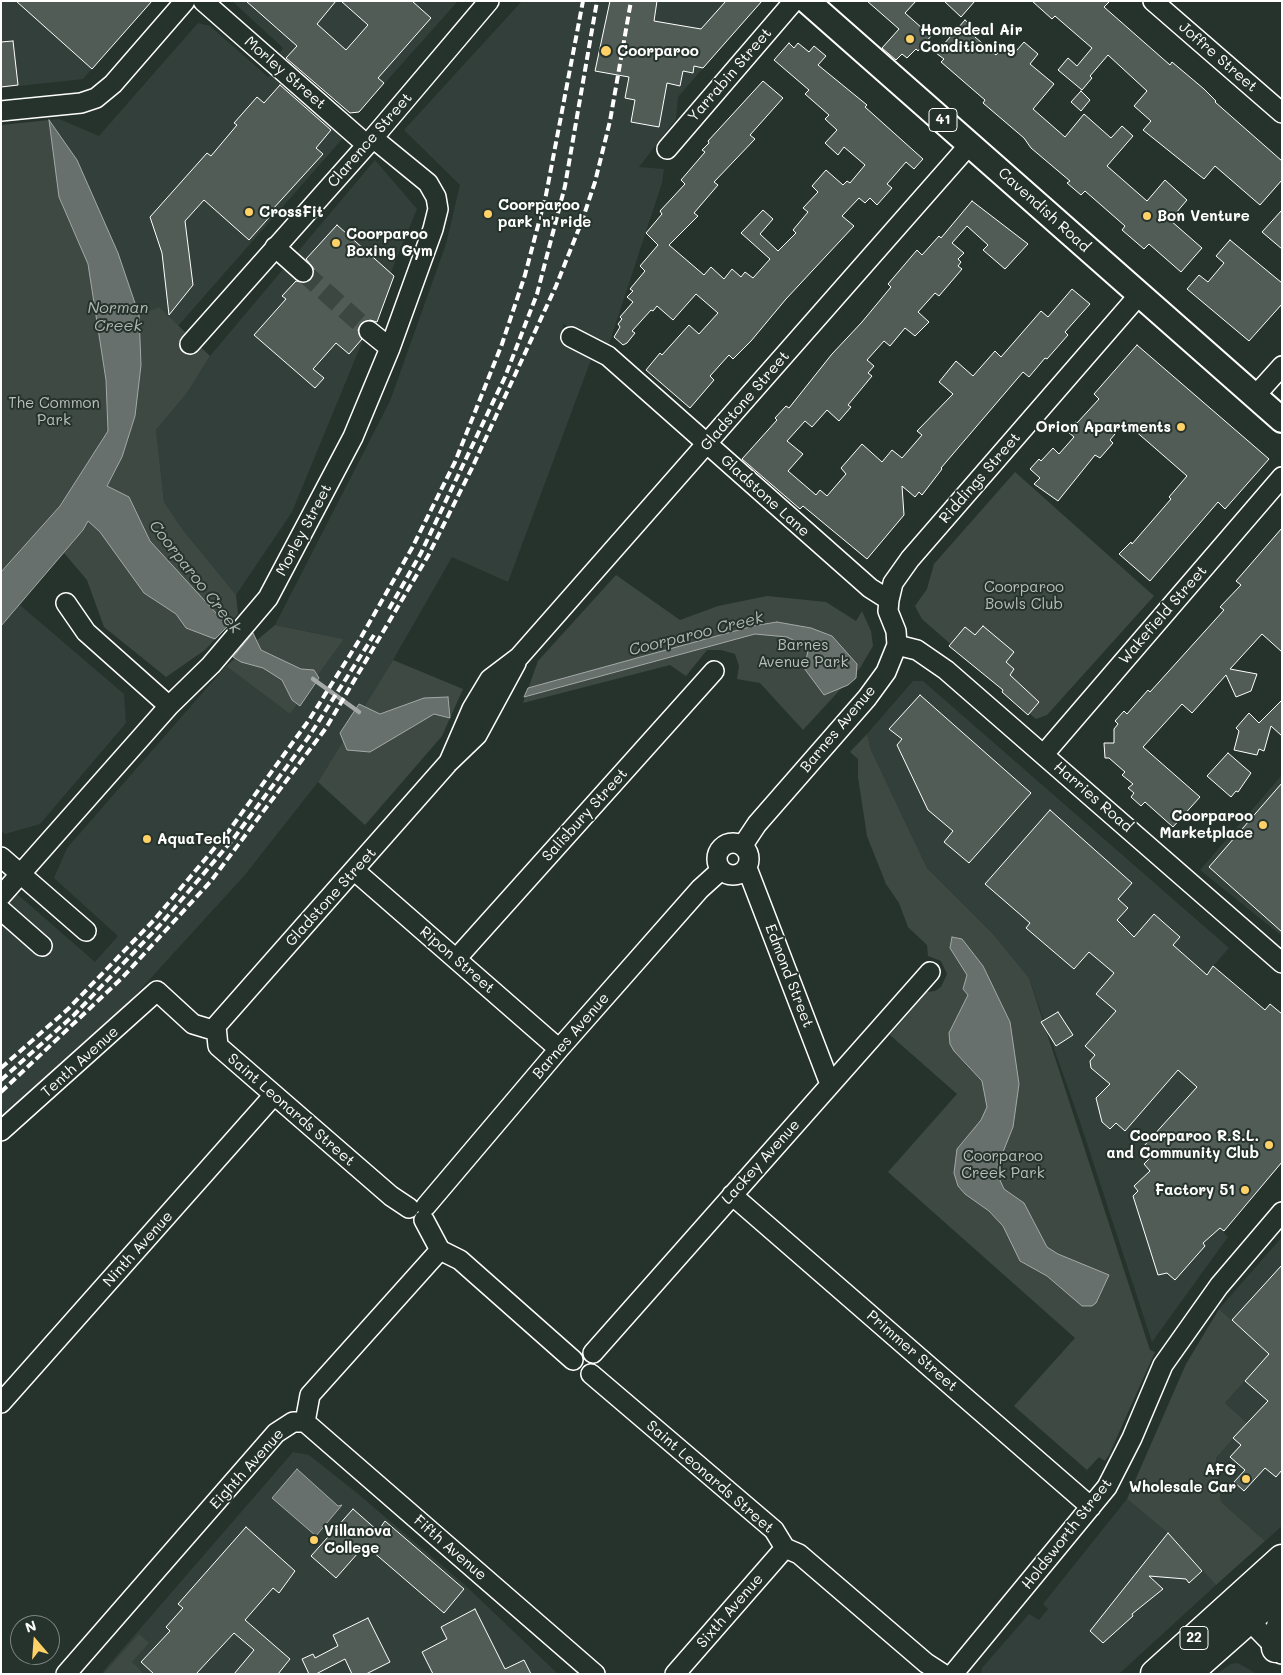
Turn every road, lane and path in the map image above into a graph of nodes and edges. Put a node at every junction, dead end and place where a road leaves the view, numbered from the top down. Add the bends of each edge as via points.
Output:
1 (185, 1) edge
2 (203, 1) edge
3 (489, 1) edge
4 (794, 1) edge
5 (807, 1) edge
6 (1154, 1) edge
7 (1, 111) edge
8 (1282, 113) edge
9 (370, 141) junction
10 (970, 144) junction
11 (667, 149) dead end
12 (275, 247) junction
13 (303, 272) tunnel mouth
14 (1140, 295) junction
15 (369, 331) tunnel mouth
16 (572, 337) dead end
17 (190, 344) dead end
18 (390, 348) junction
19 (1282, 366) edge
20 (1255, 396) junction
21 (1282, 420) edge
22 (707, 445) junction
23 (1282, 477) edge
24 (889, 600) junction
25 (66, 603) dead end
26 (897, 645) junction
27 (714, 671) dead end
28 (169, 706) junction
29 (1044, 754) junction
30 (743, 845) junction
31 (1, 857) edge
32 (747, 868) junction
33 (721, 870) junction
34 (355, 871) junction
35 (21, 875) junction
36 (1, 896) edge
37 (1, 910) edge
38 (86, 931) dead end
39 (42, 946) dead end
40 (456, 959) junction
41 (1282, 964) edge
42 (930, 972) dead end
43 (216, 1031) junction
44 (559, 1049) junction
45 (830, 1084) junction
46 (274, 1095) junction
47 (1, 1131) edge
48 (732, 1195) junction
49 (420, 1211) junction
50 (1282, 1212) edge
51 (440, 1250) junction
52 (593, 1353) junction
53 (573, 1360) junction
54 (591, 1374) junction
55 (1, 1403) edge
56 (305, 1422) junction
57 (1091, 1507) junction
58 (785, 1548) junction
59 (1282, 1559) edge
60 (1282, 1590) edge
61 (1241, 1612) junction
62 (1282, 1622) edge
63 (1279, 1651) edge
64 (66, 1674) edge
65 (595, 1674) edge
66 (675, 1674) edge
67 (943, 1674) edge
68 (953, 1674) edge
69 (1154, 1674) edge
70 (1187, 1674) edge

1 - 7 street via 113,84 96,98 80,103
2 - 9 street, Morley Street
3 - 9 street, Clarence Street
4 - 11 street, Yarrabin Street
5 - 10 main road, Cavendish Road / 41
6 - 8 street, Joffre Street
9 - 12 street, Clarence Street
9 - 18 street, Morley Street via 428,183 438,209
10 - 14 main road, Cavendish Road / 41
10 - 22 street, Gladstone Street
12 - 13 street
12 - 17 street, Clarence Street
14 - 20 main road, Cavendish Road / 41
14 - 24 street, Riddings Street via 910,559 894,583
15 - 18 street
16 - 22 street, Gladstone Lane via 608,356
18 - 28 street, Morley Street via 348,446 268,598 220,655
19 - 20 street
20 - 21 main road, Cavendish Road / 41
22 - 24 street, Gladstone Lane via 875,593
22 - 34 street, Gladstone Street via 520,657 477,735 449,762
23 - 29 street, Wakefield Street
24 - 26 street via 888,611
25 - 28 street via 86,632
26 - 29 street, Harries Road via 927,656
26 - 30 street, Barnes Avenue via 886,672 866,698 757,824
27 - 40 street, Salisbury Street
28 - 35 street, Morley Street
29 - 41 street, Harries Road
30 - 32 street via 750,858
30 - 33 street via 728,844 720,850 717,860
31 - 35 street
32 - 33 street via 734,875
32 - 45 street, Edmond Street
33 - 44 street, Barnes Avenue via 700,889
34 - 40 street, Ripon Street
34 - 43 street, Gladstone Street via 220,1020
35 - 36 street, Morley Street
35 - 38 street
37 - 39 street
40 - 44 street, Ripon Street
42 - 45 street, Lackey Avenue
43 - 46 street, Saint Leonards Street via 218,1046
43 - 47 street, Tenth Avenue via 194,1024 157,991
44 - 49 street, Barnes Avenue
45 - 48 street, Lackey Avenue
46 - 49 street, Saint Leonards Street via 391,1196
46 - 55 street, Ninth Avenue
48 - 52 street, Lackey Avenue
48 - 57 street, Primmer Street
49 - 51 street, Saint Leonards Street
50 - 57 street, Holdsworth Street via 1219,1286 1163,1365 1116,1471
51 - 53 street via 460,1260
51 - 56 street via 310,1395
52 - 53 street via 579,1352
52 - 54 street via 598,1362
53 - 54 street via 577,1373 582,1376
54 - 58 street, Saint Leonards Street via 774,1530
56 - 64 street, Eighth Avenue via 293,1422 276,1433
56 - 65 street, Fifth Avenue
57 - 68 street, Holdsworth Street
58 - 66 street, Sixth Avenue
58 - 67 street, Saint Leonards Street via 799,1554
59 - 61 highway, 22
60 - 61 highway, 22
61 - 63 street
61 - 69 highway, 22
61 - 70 highway, 22
62 - 63 highway

